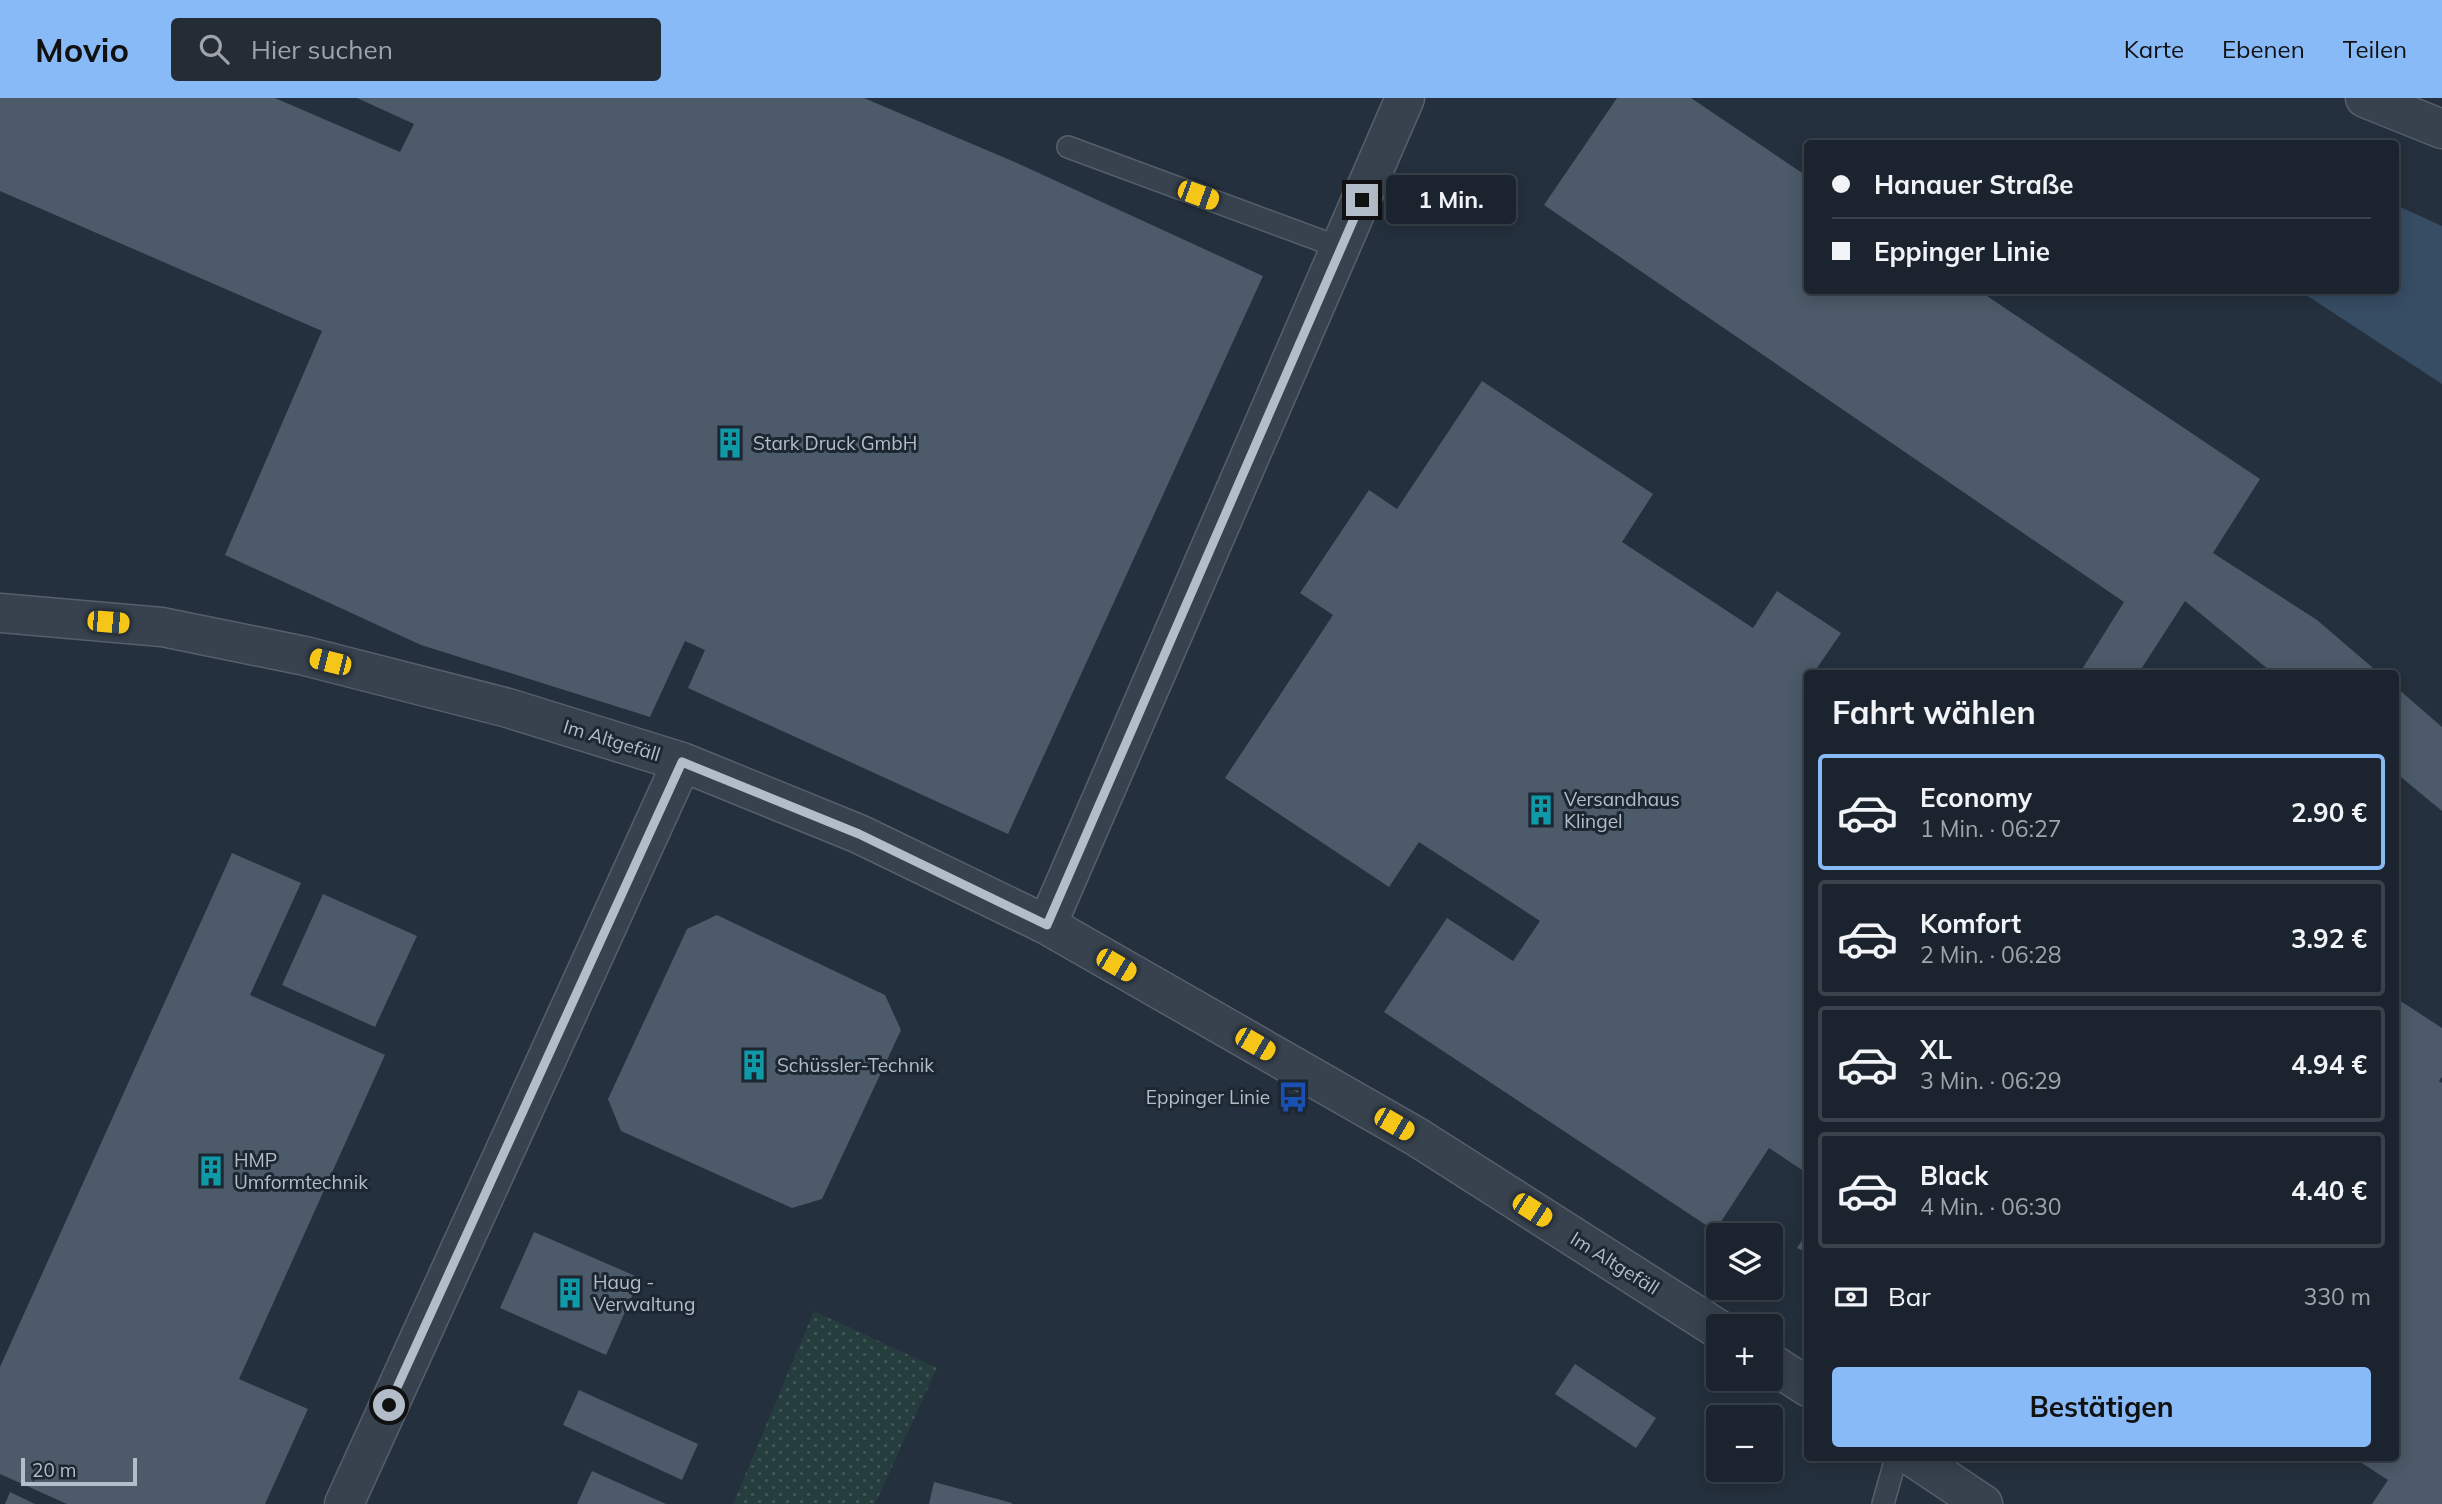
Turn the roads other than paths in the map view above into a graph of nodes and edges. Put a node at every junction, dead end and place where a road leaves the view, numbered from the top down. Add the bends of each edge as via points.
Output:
1 (2365, 98) edge
2 (1402, 99) edge
3 (2442, 129) edge
4 (1068, 147) dead end
5 (1341, 248) junction
6 (0, 613) edge
7 (682, 762) junction
8 (1047, 925) junction
9 (1706, 1321) edge
10 (1783, 1371) edge
11 (1804, 1384) edge
12 (1894, 1461) edge
13 (1918, 1461) edge
14 (344, 1504) edge
15 (1883, 1504) edge
16 (1983, 1504) edge

1 - 3 street
2 - 5 street
4 - 5 lane
5 - 8 street
6 - 7 street, Im Altgefäll via 162,627 305,656 508,708
7 - 8 street, Im Altgefäll via 859,834
7 - 14 street
8 - 9 street, Im Altgefäll via 1417,1137
10 - 11 street
12 - 15 lane
13 - 16 street

